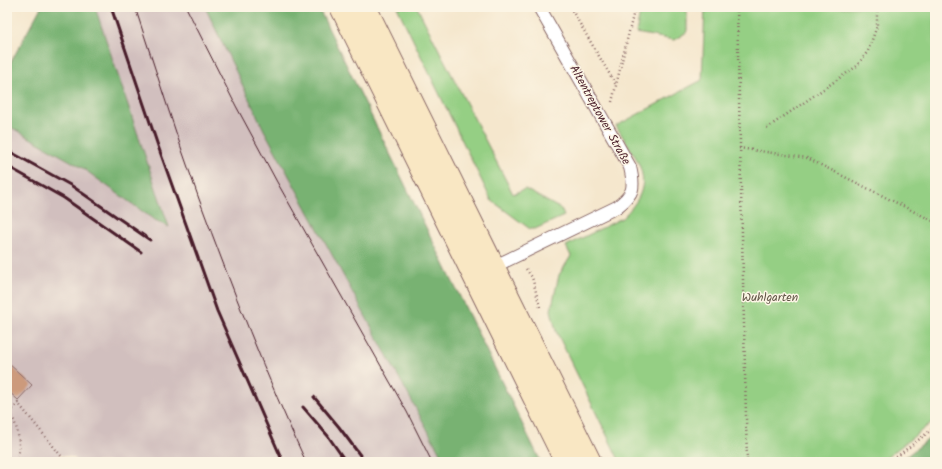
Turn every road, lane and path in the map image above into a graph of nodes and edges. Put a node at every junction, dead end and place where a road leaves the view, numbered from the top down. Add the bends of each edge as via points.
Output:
1 (341, 7) edge
2 (365, 7) edge
3 (539, 7) edge
4 (570, 7) edge
5 (635, 7) edge
6 (737, 7) edge
7 (877, 7) edge
8 (616, 86) junction
9 (607, 126) junction
10 (767, 128) dead end
11 (740, 148) junction
12 (935, 222) edge
13 (494, 267) junction
14 (473, 275) junction
15 (7, 410) edge
16 (10, 413) junction
17 (935, 428) edge
18 (16, 462) edge
19 (66, 462) edge
20 (566, 462) edge
21 (590, 462) edge
22 (747, 462) edge
23 (890, 462) edge

1 - 14 main road
2 - 13 main road
3 - 9 lane, Altentreptower Straße
4 - 8 path
5 - 8 path
6 - 11 path
7 - 10 path via 877,26 868,51 857,66
8 - 9 path
9 - 13 lane, Altentreptower Straße via 630,167 634,182 628,198 597,218
11 - 12 path via 807,158
11 - 22 path
13 - 14 lane, Altentreptower Straße
13 - 21 main road
14 - 20 main road
15 - 16 path
16 - 18 path via 18,432 20,448
16 - 19 path via 18,403
17 - 23 path

